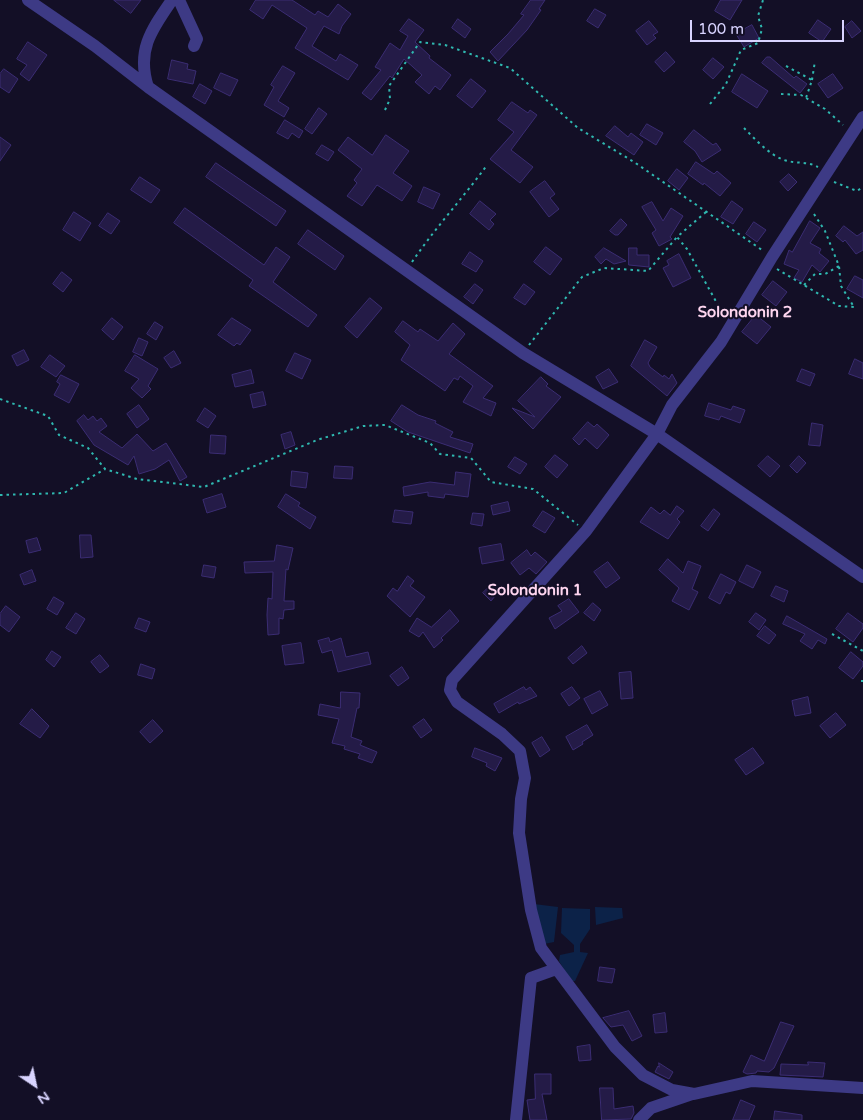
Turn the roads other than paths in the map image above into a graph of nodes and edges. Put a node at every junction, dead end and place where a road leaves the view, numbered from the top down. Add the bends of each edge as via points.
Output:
1 (28, 0) edge
2 (172, 0) edge
3 (179, 0) edge
4 (194, 46) dead end
5 (148, 87) junction
6 (863, 117) edge
7 (657, 434) junction
8 (863, 577) edge
9 (556, 969) junction
10 (863, 1088) edge
11 (694, 1094) junction
12 (516, 1120) edge
13 (638, 1120) edge

1 - 5 street
2 - 5 street via 152,29 145,49 143,66
3 - 4 street via 196,39
5 - 7 street via 524,353
6 - 7 street via 730,327 672,405
7 - 8 street
7 - 9 street via 586,531 452,680 450,690 457,702 502,734 520,752 525,778 519,833 530,910 541,948
9 - 11 street via 615,1047 644,1075 672,1090
9 - 12 street via 531,978
10 - 11 street via 752,1080
11 - 13 street via 651,1108

